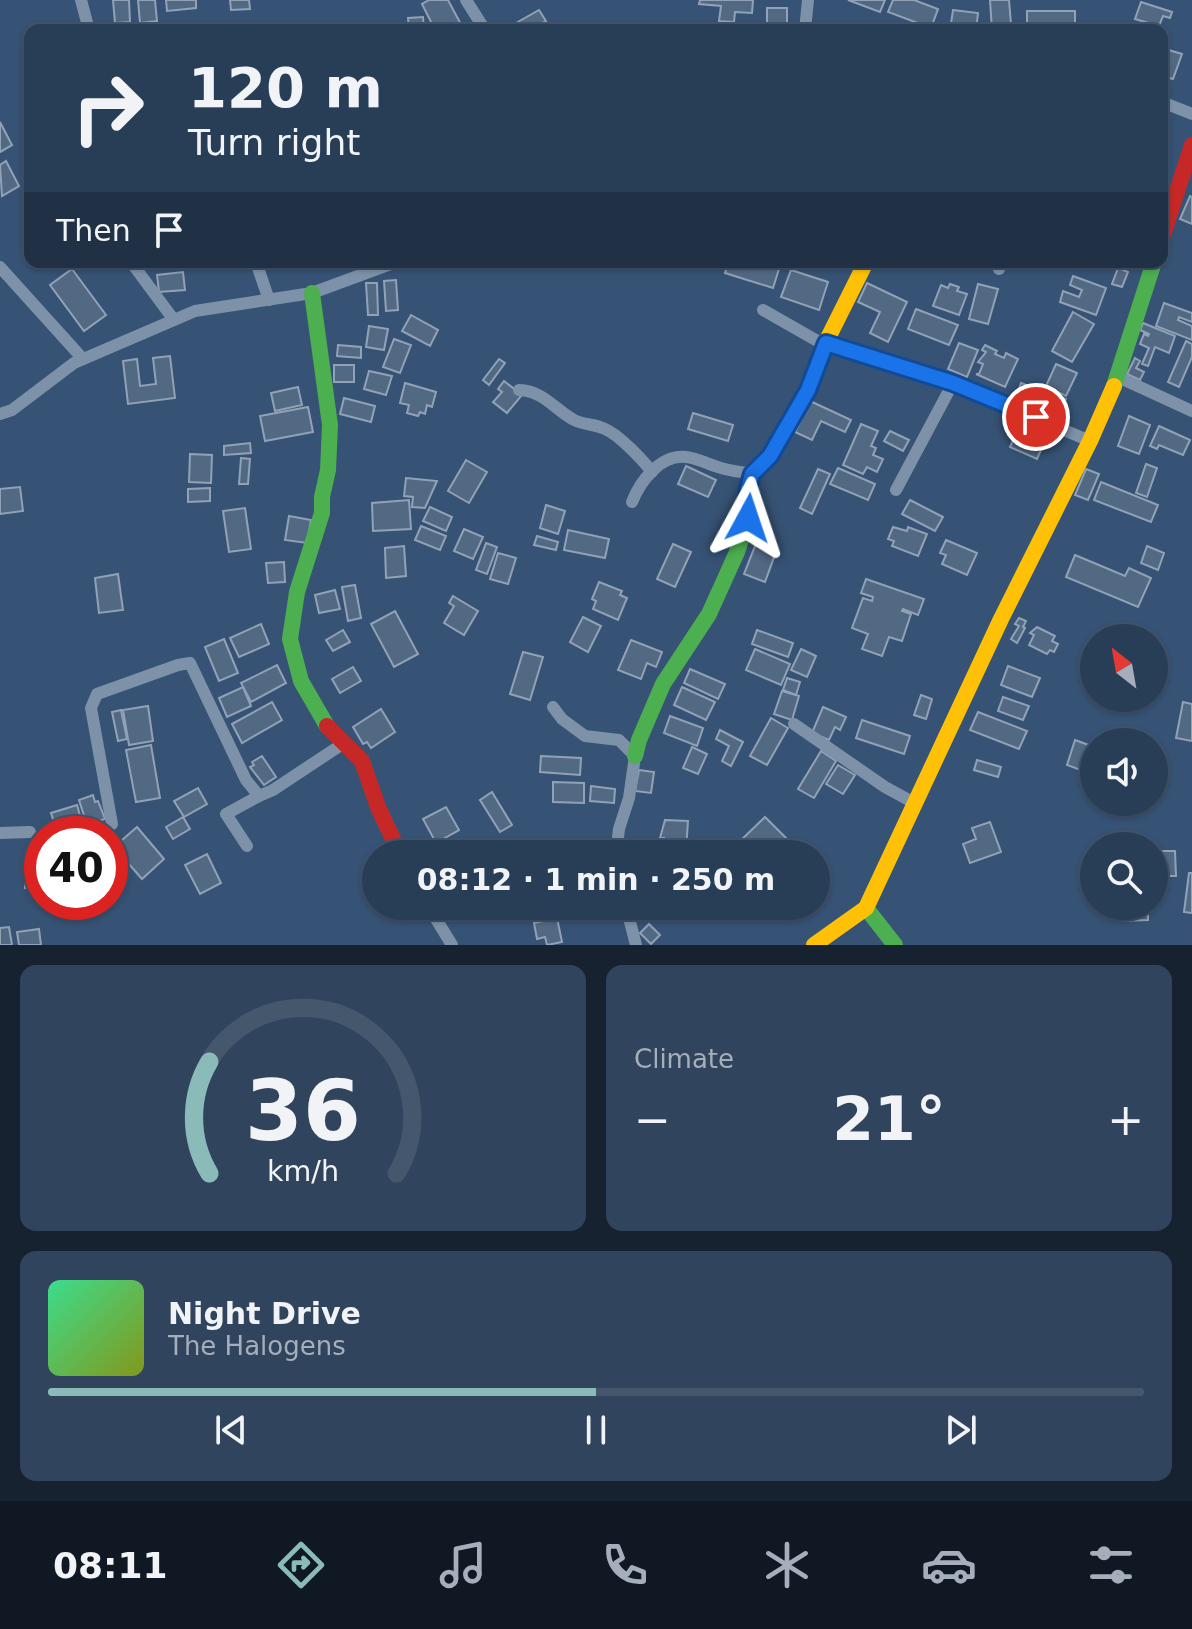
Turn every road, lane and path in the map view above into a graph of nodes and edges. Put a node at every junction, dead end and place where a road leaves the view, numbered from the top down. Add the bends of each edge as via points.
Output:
1 (81, 0) edge
2 (466, 0) edge
3 (808, 0) edge
4 (87, 24) edge
5 (481, 24) edge
6 (806, 24) edge
7 (1168, 104) edge
8 (1192, 114) edge
9 (1192, 145) edge
10 (1168, 219) edge
11 (0, 267) edge
12 (135, 268) edge
13 (258, 268) edge
14 (380, 268) edge
15 (863, 268) edge
16 (1152, 268) edge
17 (312, 293) junction
18 (269, 300) junction
19 (763, 310) dead end
20 (174, 320) junction
21 (826, 343) junction
22 (83, 359) junction
23 (1118, 377) junction
24 (953, 383) junction
25 (519, 390) dead end
26 (1192, 411) edge
27 (0, 414) edge
28 (1090, 441) junction
29 (652, 472) junction
30 (752, 474) junction
31 (896, 490) dead end
32 (632, 502) dead end
33 (553, 707) dead end
34 (794, 724) dead end
35 (344, 743) junction
36 (635, 756) junction
37 (259, 796) junction
38 (916, 804) junction
39 (111, 816) edge
40 (24, 832) edge
41 (0, 833) edge
42 (393, 840) edge
43 (618, 840) edge
44 (247, 846) dead end
45 (866, 908) junction
46 (437, 920) edge
47 (630, 920) edge
48 (452, 945) edge
49 (636, 945) edge
50 (814, 945) edge
51 (895, 945) edge

1 - 4 street
2 - 5 street
3 - 6 street
7 - 8 street
9 - 10 street
11 - 22 street
12 - 20 street
13 - 18 street
14 - 17 street
15 - 21 street
16 - 23 street
17 - 18 street
17 - 35 street via 330,425 328,470 290,639 301,681 331,733
18 - 20 street via 195,311
19 - 21 street
20 - 22 street
21 - 24 street
21 - 30 street via 808,390 770,456
22 - 27 street
23 - 26 street
23 - 28 street
24 - 28 street
24 - 31 street
25 - 29 street via 536,392 578,422 609,431
28 - 38 street
29 - 30 street via 682,456
29 - 32 street
30 - 36 street via 748,518 737,552 709,614 663,684
33 - 36 street via 585,736 619,740
34 - 38 street
35 - 37 street
35 - 42 street via 362,761
36 - 43 street
37 - 39 street via 246,780 190,663 97,694 91,708
37 - 44 street via 226,814
38 - 45 street
40 - 41 street
45 - 50 street
45 - 51 street
46 - 48 street
47 - 49 street

